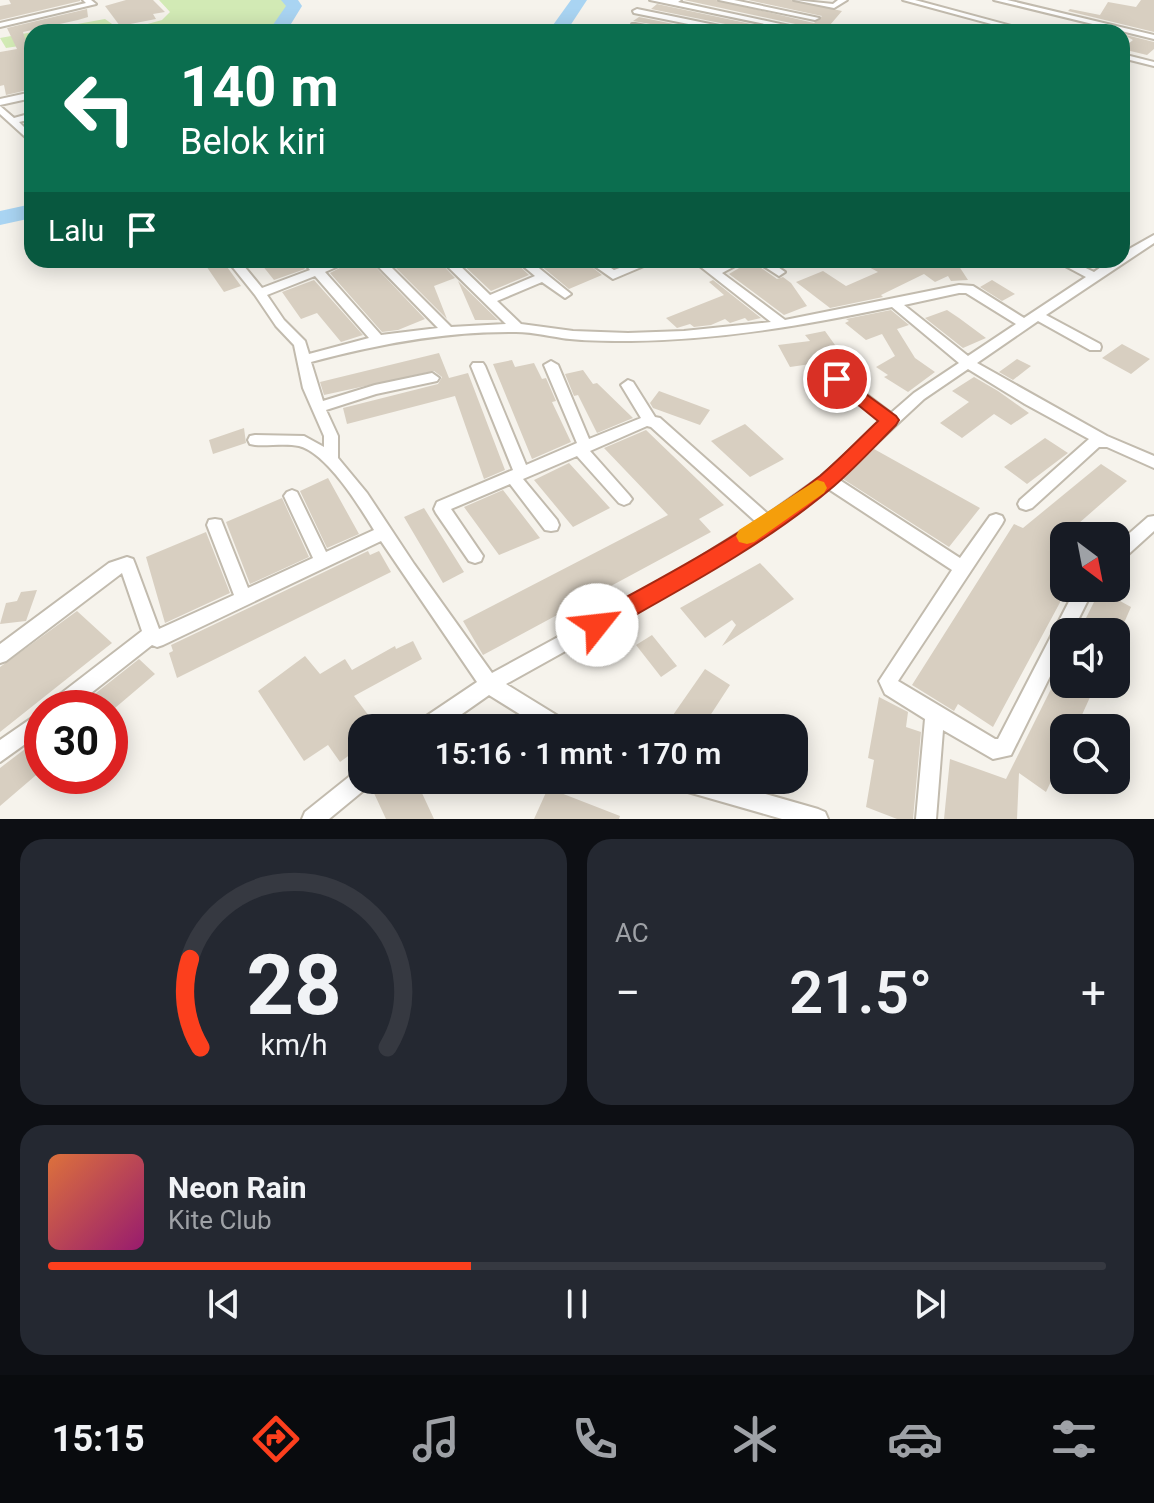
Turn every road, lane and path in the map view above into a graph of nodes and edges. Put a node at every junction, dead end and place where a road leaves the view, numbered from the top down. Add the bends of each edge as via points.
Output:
1 (654, 0) edge
2 (723, 0) edge
3 (798, 0) edge
4 (843, 0) edge
5 (907, 0) edge
6 (998, 0) edge
7 (89, 2) edge
8 (674, 2) edge
9 (830, 3) edge
10 (105, 6) dead end
11 (637, 11) dead end
12 (1104, 14) dead end
13 (815, 18) junction
14 (700, 24) edge
15 (772, 24) edge
16 (809, 24) edge
17 (999, 24) edge
18 (1105, 24) edge
19 (1120, 24) edge
20 (0, 25) edge
21 (1130, 28) edge
22 (1130, 30) edge
23 (1154, 35) edge
24 (1130, 58) edge
25 (1154, 64) edge
26 (24, 97) edge
27 (0, 102) edge
28 (0, 109) edge
29 (24, 118) edge
30 (11, 121) junction
31 (24, 132) edge
32 (1154, 238) edge
33 (1130, 253) edge
34 (240, 268) edge
35 (307, 268) edge
36 (316, 268) edge
37 (386, 268) edge
38 (455, 268) edge
39 (532, 268) edge
40 (604, 268) edge
41 (632, 268) edge
42 (709, 268) edge
43 (723, 268) edge
44 (773, 268) edge
45 (1076, 268) edge
46 (1108, 268) edge
47 (714, 272) junction
48 (779, 272) dead end
49 (544, 277) junction
50 (1095, 277) junction
51 (260, 293) junction
52 (565, 294) dead end
53 (489, 300) junction
54 (894, 303) junction
55 (1038, 316) junction
56 (782, 324) junction
57 (1026, 325) junction
58 (517, 328) junction
59 (448, 331) junction
60 (378, 340) junction
61 (1095, 347) dead end
62 (306, 359) junction
63 (969, 364) junction
64 (551, 365) dead end
65 (478, 366) dead end
66 (432, 378) dead end
67 (837, 379) dead end
68 (628, 385) dead end
69 (319, 407) junction
70 (890, 420) junction
71 (650, 421) junction
72 (1101, 439) junction
73 (255, 440) dead end
74 (582, 447) junction
75 (331, 459) junction
76 (1154, 462) edge
77 (516, 474) junction
78 (827, 480) junction
79 (292, 496) dead end
80 (624, 499) dead end
81 (1026, 504) dead end
82 (996, 520) dead end
83 (1154, 522) edge
84 (767, 523) junction
85 (215, 525) dead end
86 (551, 525) dead end
87 (385, 532) junction
88 (1130, 543) edge
89 (475, 556) dead end
90 (323, 562) junction
91 (962, 568) junction
92 (244, 599) junction
93 (1078, 602) edge
94 (152, 634) junction
95 (0, 655) edge
96 (489, 684) junction
97 (80, 690) edge
98 (446, 714) edge
99 (537, 714) edge
100 (935, 716) junction
101 (24, 734) edge
102 (0, 752) edge
103 (348, 790) edge
104 (730, 794) edge
105 (312, 819) edge
106 (818, 819) edge
107 (926, 819) edge

1 - 8 street
2 - 13 street
3 - 9 street
4 - 9 street via 836,6
5 - 17 street
6 - 18 street
7 - 10 street
7 - 20 street
8 - 15 street
9 - 13 street
11 - 14 street
12 - 19 street
13 - 16 street
21 - 23 street
22 - 23 street
24 - 25 street
26 - 27 street
28 - 30 street
29 - 30 street
30 - 31 street
32 - 33 street
34 - 51 street
35 - 51 street
36 - 60 street
37 - 59 street
38 - 53 street
39 - 49 street
40 - 41 street via 614,275
42 - 47 street
43 - 47 street
44 - 48 street
45 - 50 street
46 - 50 street
47 - 56 street
49 - 52 street
49 - 53 street
50 - 55 street
51 - 62 street
53 - 58 street
54 - 56 street
54 - 57 street via 969,289
54 - 63 street
55 - 57 street
55 - 61 street
56 - 58 street via 656,338
57 - 63 street
58 - 59 street
59 - 60 street
60 - 62 street
62 - 69 street via 304,368
63 - 70 street
63 - 72 street
64 - 74 street
65 - 77 street
66 - 69 street
67 - 70 street
68 - 71 street
69 - 75 street via 331,436
70 - 78 street
71 - 74 street
71 - 84 street
72 - 76 street
72 - 81 street
73 - 75 street via 304,441
74 - 77 street
74 - 80 street
75 - 87 street
77 - 86 street
77 - 89 street via 443,506
78 - 84 street
78 - 91 street
79 - 90 street
82 - 91 street
83 - 88 street
84 - 96 street via 678,580
85 - 92 street
87 - 90 street
87 - 96 street
90 - 92 street
91 - 100 street via 888,681
92 - 94 street via 157,639
93 - 100 street via 1004,748 993,749
94 - 95 street via 127,564
94 - 97 street
96 - 98 street
96 - 99 street
100 - 107 street
101 - 102 street
103 - 105 street
104 - 106 street

